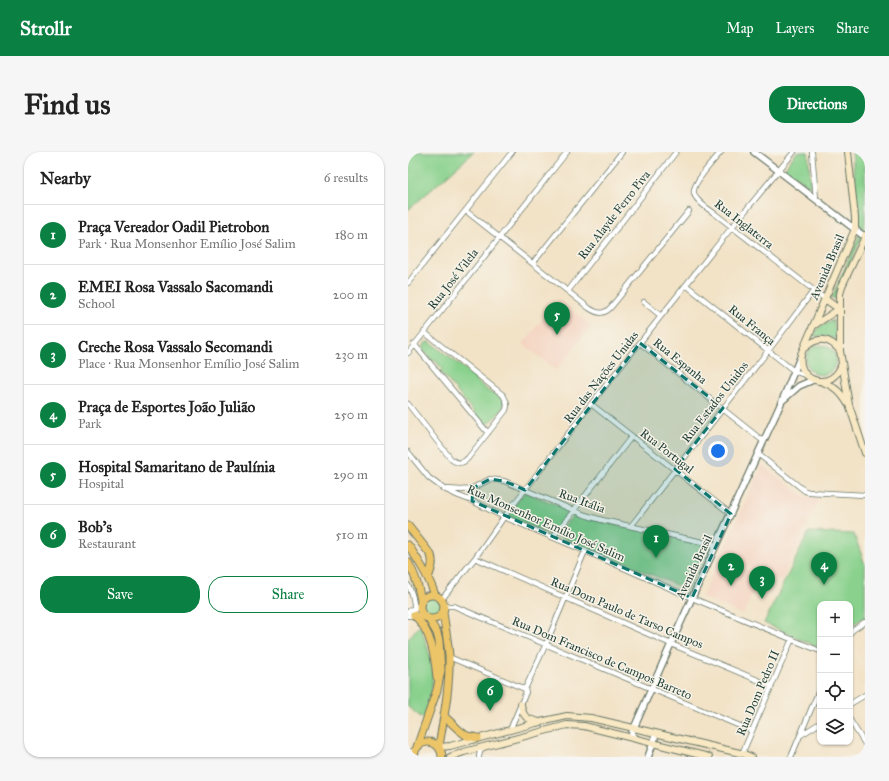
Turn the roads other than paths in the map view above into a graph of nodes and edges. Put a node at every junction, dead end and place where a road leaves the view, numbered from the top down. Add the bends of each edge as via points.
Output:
1 (512, 152) edge
2 (567, 152) edge
3 (622, 152) edge
4 (676, 152) edge
5 (721, 152) edge
6 (754, 152) edge
7 (794, 152) edge
8 (812, 152) edge
9 (848, 152) edge
10 (779, 170) junction
11 (816, 199) junction
12 (466, 210) junction
13 (689, 211) dead end
14 (732, 228) junction
15 (855, 229) junction
16 (500, 236) junction
17 (865, 236) edge
18 (533, 264) junction
19 (408, 283) edge
20 (686, 285) junction
21 (814, 290) junction
22 (568, 291) junction
23 (825, 299) junction
24 (644, 302) dead end
25 (839, 309) junction
26 (662, 316) junction
27 (814, 326) junction
28 (424, 332) junction
29 (640, 343) junction
30 (414, 344) junction
31 (804, 348) junction
32 (768, 351) junction
33 (840, 351) junction
34 (408, 353) edge
35 (801, 354) junction
36 (842, 364) junction
37 (794, 371) junction
38 (807, 376) junction
39 (813, 380) junction
40 (821, 381) junction
41 (781, 403) junction
42 (408, 404) edge
43 (591, 404) junction
44 (849, 405) junction
45 (723, 408) junction
46 (488, 433) junction
47 (632, 436) junction
48 (764, 441) junction
49 (408, 452) edge
50 (865, 453) edge
51 (758, 454) junction
52 (675, 470) junction
53 (473, 488) junction
54 (444, 489) junction
55 (525, 490) junction
56 (865, 495) edge
57 (472, 501) junction
58 (575, 510) junction
59 (731, 514) junction
60 (504, 517) junction
61 (408, 526) edge
62 (631, 526) junction
63 (552, 537) junction
64 (408, 545) edge
65 (716, 545) junction
66 (585, 551) junction
67 (475, 558) junction
68 (408, 562) edge
69 (428, 578) junction
70 (408, 585) edge
71 (565, 598) junction
72 (692, 598) junction
73 (441, 603) junction
74 (418, 605) junction
75 (410, 615) edge
76 (426, 618) junction
77 (865, 622) edge
78 (853, 630) edge
79 (792, 639) junction
80 (546, 644) junction
81 (671, 644) junction
82 (817, 650) edge
83 (449, 657) junction
84 (772, 686) junction
85 (525, 689) junction
86 (437, 690) junction
87 (651, 690) junction
88 (817, 695) edge
89 (865, 695) edge
90 (853, 702) edge
91 (521, 704) junction
92 (444, 716) junction
93 (591, 718) junction
94 (541, 722) junction
95 (817, 725) edge
96 (853, 725) edge
97 (588, 727) junction
98 (634, 728) junction
99 (510, 730) junction
100 (752, 731) junction
101 (499, 732) junction
102 (654, 733) junction
103 (801, 735) junction
104 (478, 738) junction
105 (637, 739) junction
106 (501, 742) junction
107 (653, 743) junction
108 (865, 744) edge
109 (702, 745) junction
110 (484, 746) junction
111 (439, 747) junction
112 (414, 752) edge
113 (742, 754) junction
114 (700, 755) junction
115 (442, 757) edge
116 (450, 757) edge
117 (479, 757) edge
118 (648, 757) edge
119 (710, 757) edge
120 (751, 757) edge
121 (791, 757) edge

1 - 12 street
2 - 16 street, Rua José Vilela
3 - 18 street
4 - 22 street, Rua Alayde Ferro Piva
5 - 14 street, Rua Inglaterra via 693,189 697,199
6 - 10 street
7 - 10 street, Rua das Nações Unidas
8 - 11 street
9 - 15 main road
10 - 11 street
10 - 14 street, Rua das Nações Unidas
11 - 15 street
12 - 16 street
12 - 19 street
13 - 22 street via 608,310 598,313
14 - 20 street, Rua das Nações Unidas
14 - 21 street, Rua Inglaterra
15 - 17 street
15 - 23 main road, Avenida Brasil
16 - 18 street
16 - 28 street, Rua José Vilela
17 - 25 main road via 842,286
18 - 22 street
20 - 26 street, Rua das Nações Unidas
20 - 32 street, Rua França
21 - 23 street, Rua Inglaterra
21 - 32 street, Rua Estados Unidos
23 - 25 main road
23 - 27 main road, Avenida Brasil
24 - 26 street
25 - 27 main road
25 - 33 main road
26 - 29 street, Rua das Nações Unidas
27 - 31 main road, Avenida Brasil
28 - 30 street, Rua José Vilela
28 - 46 street via 506,399 506,410
29 - 43 street, Rua das Nações Unidas
29 - 45 street, Rua Espanha
30 - 34 street, Rua José Vilela
30 - 46 street
31 - 33 main road via 816,340 823,340 830,342
31 - 35 main road, Avenida Brasil
32 - 37 street, Rua França
32 - 45 street, Rua Estados Unidos
33 - 36 main road
35 - 37 street, Avenida Brasil
35 - 38 main road via 801,366
36 - 40 main road via 838,373 826,381
36 - 44 main road
37 - 38 street, Rua França
37 - 41 street, Avenida Brasil
38 - 39 main road
39 - 40 main road
39 - 41 street, Avenida Brasil via 800,386
40 - 44 main road via 837,389
41 - 48 street, Avenida Brasil
42 - 46 street via 456,462 466,460
43 - 47 street, Rua Portugal
43 - 55 street, Rua das Nações Unidas
44 - 50 main road
45 - 48 street, Rua Espanha
45 - 52 street, Rua Estados Unidos
47 - 52 street, Rua Portugal
47 - 58 street
48 - 51 street, Avenida Brasil
49 - 54 street, Rua Monsenhor Emílio José Salim via 429,478
51 - 56 street via 809,492
51 - 59 street, Avenida Brasil
52 - 59 street, Rua Portugal
52 - 62 street, Rua Estados Unidos
53 - 54 street, Rua Itália
53 - 55 street, Rua Itália via 490,479 504,481
53 - 57 street via 470,494
54 - 57 street, Rua Monsenhor Emílio José Salim
55 - 58 street, Rua Itália
55 - 60 street, Rua das Nações Unidas
57 - 60 street, Rua Monsenhor Emílio José Salim
58 - 62 street, Rua Itália via 602,520
58 - 63 street
59 - 65 street, Avenida Brasil
60 - 63 street, Rua Monsenhor Emílio José Salim
60 - 67 street, Rua das Nações Unidas
61 - 69 main road via 431,555 433,565
62 - 65 street, Rua Itália
63 - 66 street, Rua Monsenhor Emílio José Salim
64 - 69 main road
65 - 72 street, Avenida Brasil
66 - 71 street
66 - 72 street, Rua Monsenhor Emílio José Salim
67 - 71 street, Rua Dom Paulo de Tarso Campos
67 - 73 street, Rua das Nações Unidas
68 - 74 main road via 417,582
69 - 73 main road
70 - 74 street
71 - 80 street
71 - 81 street, Rua Dom Paulo de Tarso Campos
72 - 79 street, Rua Monsenhor Emílio José Salim
72 - 81 street, Avenida Brasil
73 - 74 main road via 432,594 426,596
73 - 76 main road via 440,616
73 - 80 street, Rua Dom Francisco de Campos Barreto
73 - 83 main road
74 - 75 street
74 - 76 main road
75 - 76 street
75 - 86 main road via 422,623 428,636 434,658
76 - 86 main road via 435,629 439,641 441,670
77 - 78 street
79 - 82 street, Rua Monsenhor Emílio José Salim
79 - 84 street, Rua Dom Pedro II
80 - 85 street
80 - 87 street, Rua Dom Francisco de Campos Barreto
81 - 84 street, Rua Dom Paulo de Tarso Campos
81 - 87 street, Avenida Brasil
83 - 85 street
83 - 92 main road
84 - 100 street, Rua Dom Pedro II
85 - 91 street
86 - 112 main road
87 - 98 street, Avenida Brasil
87 - 100 street, Rua Dom Francisco de Campos Barreto
88 - 103 street
89 - 90 street
91 - 94 main road via 523,714 527,718
91 - 99 street
92 - 104 main road via 467,736
92 - 111 main road
93 - 94 main road via 567,716
93 - 97 main road
93 - 98 main road
94 - 99 main road
95 - 103 street
96 - 108 street
97 - 105 main road
97 - 106 main road via 567,725
98 - 102 main road
98 - 105 street via 632,736
99 - 101 main road
99 - 106 main road
100 - 113 street, Rua Dom Pedro II
101 - 104 main road
101 - 106 main road
102 - 107 street
102 - 109 main road
103 - 121 street
104 - 111 main road
105 - 107 main road
106 - 110 main road
107 - 114 main road
107 - 118 street
109 - 113 main road
109 - 114 main road
110 - 116 main road
110 - 117 street
111 - 112 main road via 435,743 426,742
111 - 115 main road
113 - 120 main road
114 - 119 main road

